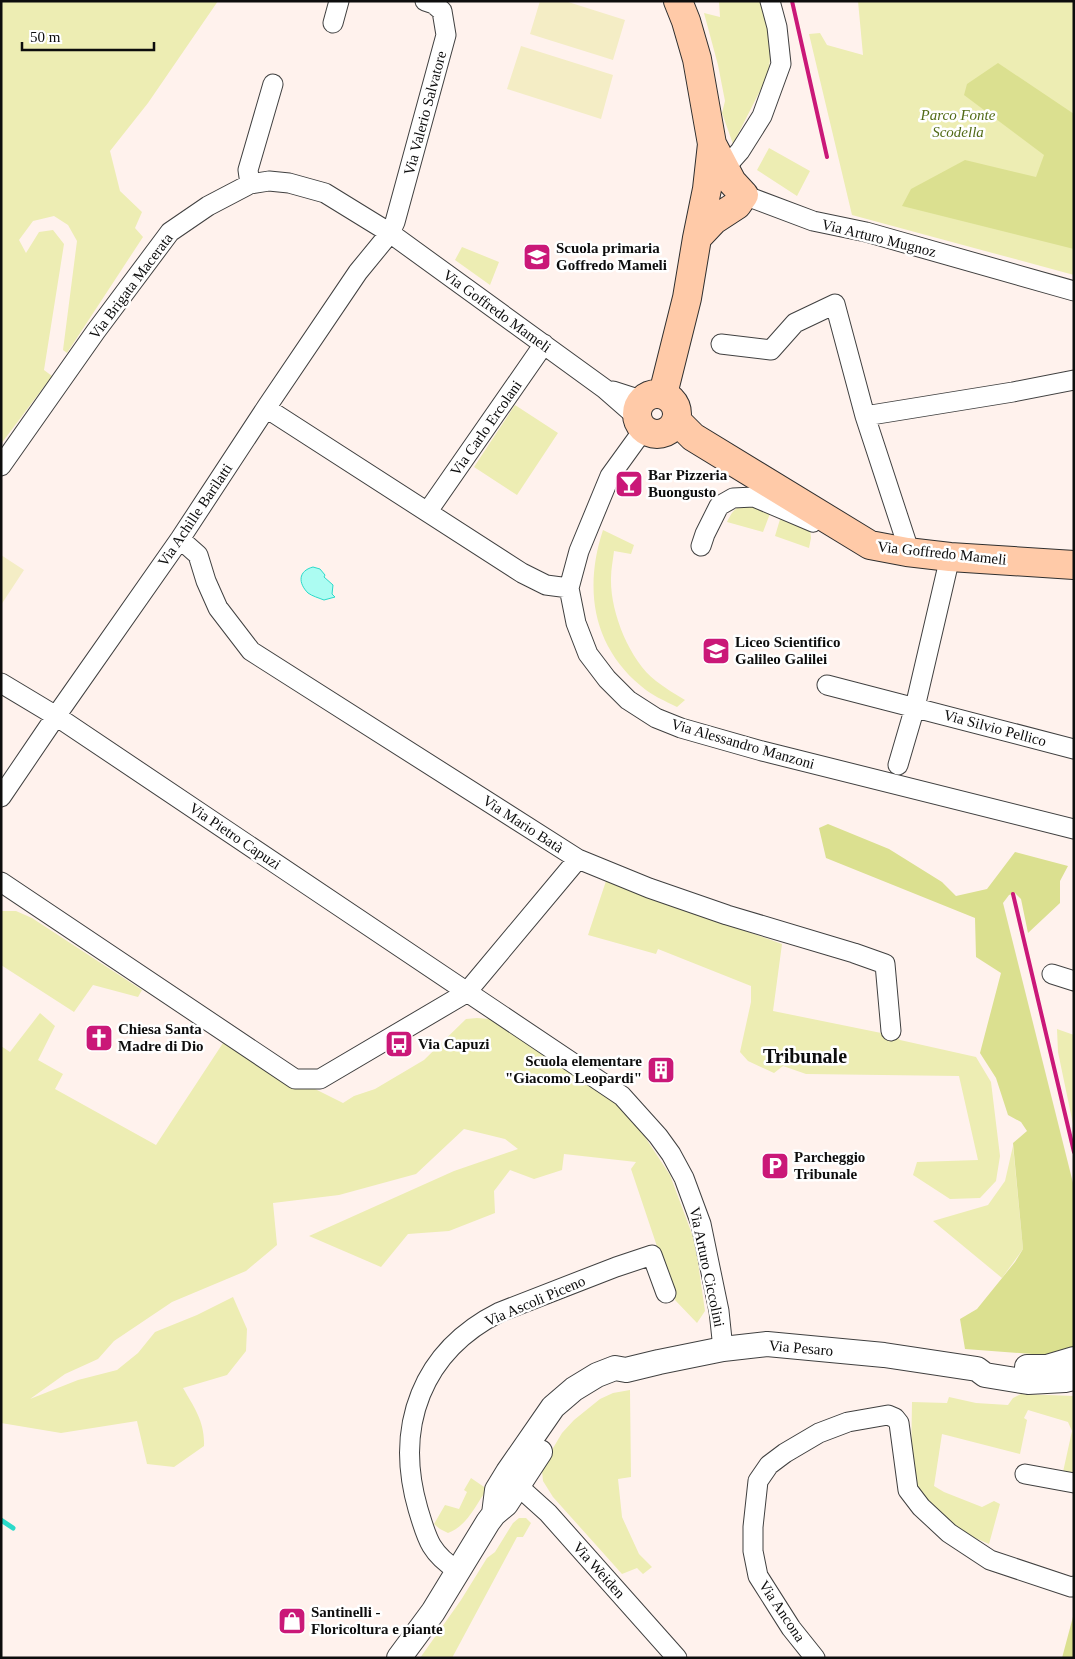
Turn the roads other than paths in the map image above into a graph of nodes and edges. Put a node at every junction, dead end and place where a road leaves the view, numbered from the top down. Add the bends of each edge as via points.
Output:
1 (339, 1) edge
2 (425, 1) edge
3 (678, 1) edge
4 (770, 1) edge
5 (332, 23) dead end
6 (273, 84) dead end
7 (717, 155) junction
8 (250, 184) junction
9 (744, 195) junction
10 (390, 234) junction
11 (697, 238) junction
12 (1074, 291) edge
13 (544, 344) junction
14 (721, 344) dead end
15 (1074, 380) edge
16 (266, 408) junction
17 (865, 416) junction
18 (660, 418) junction
19 (1, 466) edge
20 (428, 511) junction
21 (819, 514) junction
22 (180, 538) junction
23 (701, 546) dead end
24 (907, 552) junction
25 (950, 557) junction
26 (1074, 565) edge
27 (569, 588) junction
28 (1, 683) edge
29 (827, 685) dead end
30 (915, 707) junction
31 (56, 716) junction
32 (1074, 749) edge
33 (898, 765) dead end
34 (1, 797) edge
35 (1074, 829) edge
36 (578, 859) junction
37 (1, 882) edge
38 (1052, 974) dead end
39 (1074, 981) edge
40 (466, 993) junction
41 (891, 1031) dead end
42 (666, 1294) dead end
43 (723, 1348) junction
44 (1074, 1359) edge
45 (977, 1368) junction
46 (626, 1370) junction
47 (1074, 1378) edge
48 (553, 1407) junction
49 (1025, 1474) dead end
50 (1074, 1483) edge
51 (518, 1486) junction
52 (494, 1514) junction
53 (458, 1571) junction
54 (1074, 1586) edge
55 (399, 1658) edge
56 (677, 1658) edge
57 (816, 1658) edge

1 - 5 street
2 - 10 street, Via Valerio Salvatore via 442,11 446,35
3 - 7 main road via 702,82
4 - 7 street via 781,64 762,116 740,151 732,160
6 - 8 street via 248,170
7 - 9 main road via 732,182
7 - 11 main road
8 - 10 street, Via Brigata Macerata via 269,180 325,193
8 - 19 street, Via Brigata Macerata via 208,206 170,232
9 - 11 main road via 737,205 714,220
9 - 12 street, Via Arturo Mugnoz via 814,221 866,232
10 - 13 street, Via Goffredo Mameli
10 - 16 street, Via Achille Barilatti via 358,272
11 - 18 main road
13 - 18 street, Via Goffredo Mameli via 605,388
13 - 20 street, Via Carlo Ercolani
14 - 17 street via 771,350 795,323 835,304
15 - 17 street
16 - 20 street
16 - 22 street, Via Achille Barilatti
17 - 24 street
18 - 21 main road, Via Goffredo Mameli
18 - 27 street, Via Alessandro Manzoni via 610,476 579,551
20 - 27 street via 522,573 546,585
21 - 23 street via 813,522 754,497 733,498 719,506
21 - 24 main road, Via Goffredo Mameli via 870,546
22 - 31 street, Via Achille Barilatti
22 - 36 street, Via Mario Batà via 198,555 218,608 251,651
24 - 25 main road, Via Goffredo Mameli
25 - 26 main road, Via Goffredo Mameli
25 - 30 street
27 - 35 street, Via Alessandro Manzoni via 576,623 588,654 628,700 656,718 762,751
28 - 31 street, Via Pietro Capuzi
29 - 30 street, Via Silvio Pellico
30 - 32 street, Via Silvio Pellico
30 - 33 street
31 - 34 street, Via Achille Barilatti
31 - 40 street, Via Pietro Capuzi
36 - 40 street
36 - 41 street, Via Mario Batà via 658,891 885,964
37 - 40 street via 295,1079 320,1079
38 - 39 street
40 - 43 street, Via Arturo Ciccolini via 622,1096 662,1142 684,1178 701,1224 719,1311
42 - 53 street, Via Ascoli Piceno via 652,1255 500,1312 464,1335 440,1358 420,1396 412,1421 410,1467 415,1498 434,1552
43 - 45 street, Via Pesaro via 767,1344
43 - 46 street, Via Pesaro
44 - 45 street, Via Pesaro via 1046,1367 1012,1368 987,1364
45 - 47 street, Via Pesaro via 985,1375 1028,1382
46 - 48 street, Via Pesaro via 615,1368 597,1375
46 - 51 street, Via Pesaro via 622,1378 581,1399 562,1418
48 - 51 street, Via Pesaro via 554,1412 518,1468 514,1478
48 - 52 street, Via Pesaro via 497,1490
49 - 50 street
51 - 52 street, Via Pesaro via 506,1504
51 - 56 street, Via Weiden via 548,1513
52 - 53 street, Via Pesaro
53 - 55 street, Via Pesaro
54 - 57 street, Via Ancona via 994,1562 949,1533 921,1507 908,1490 899,1423 895,1418 888,1415 848,1422 819,1433 769,1465 758,1481 754,1506 753,1551 758,1576 790,1628

